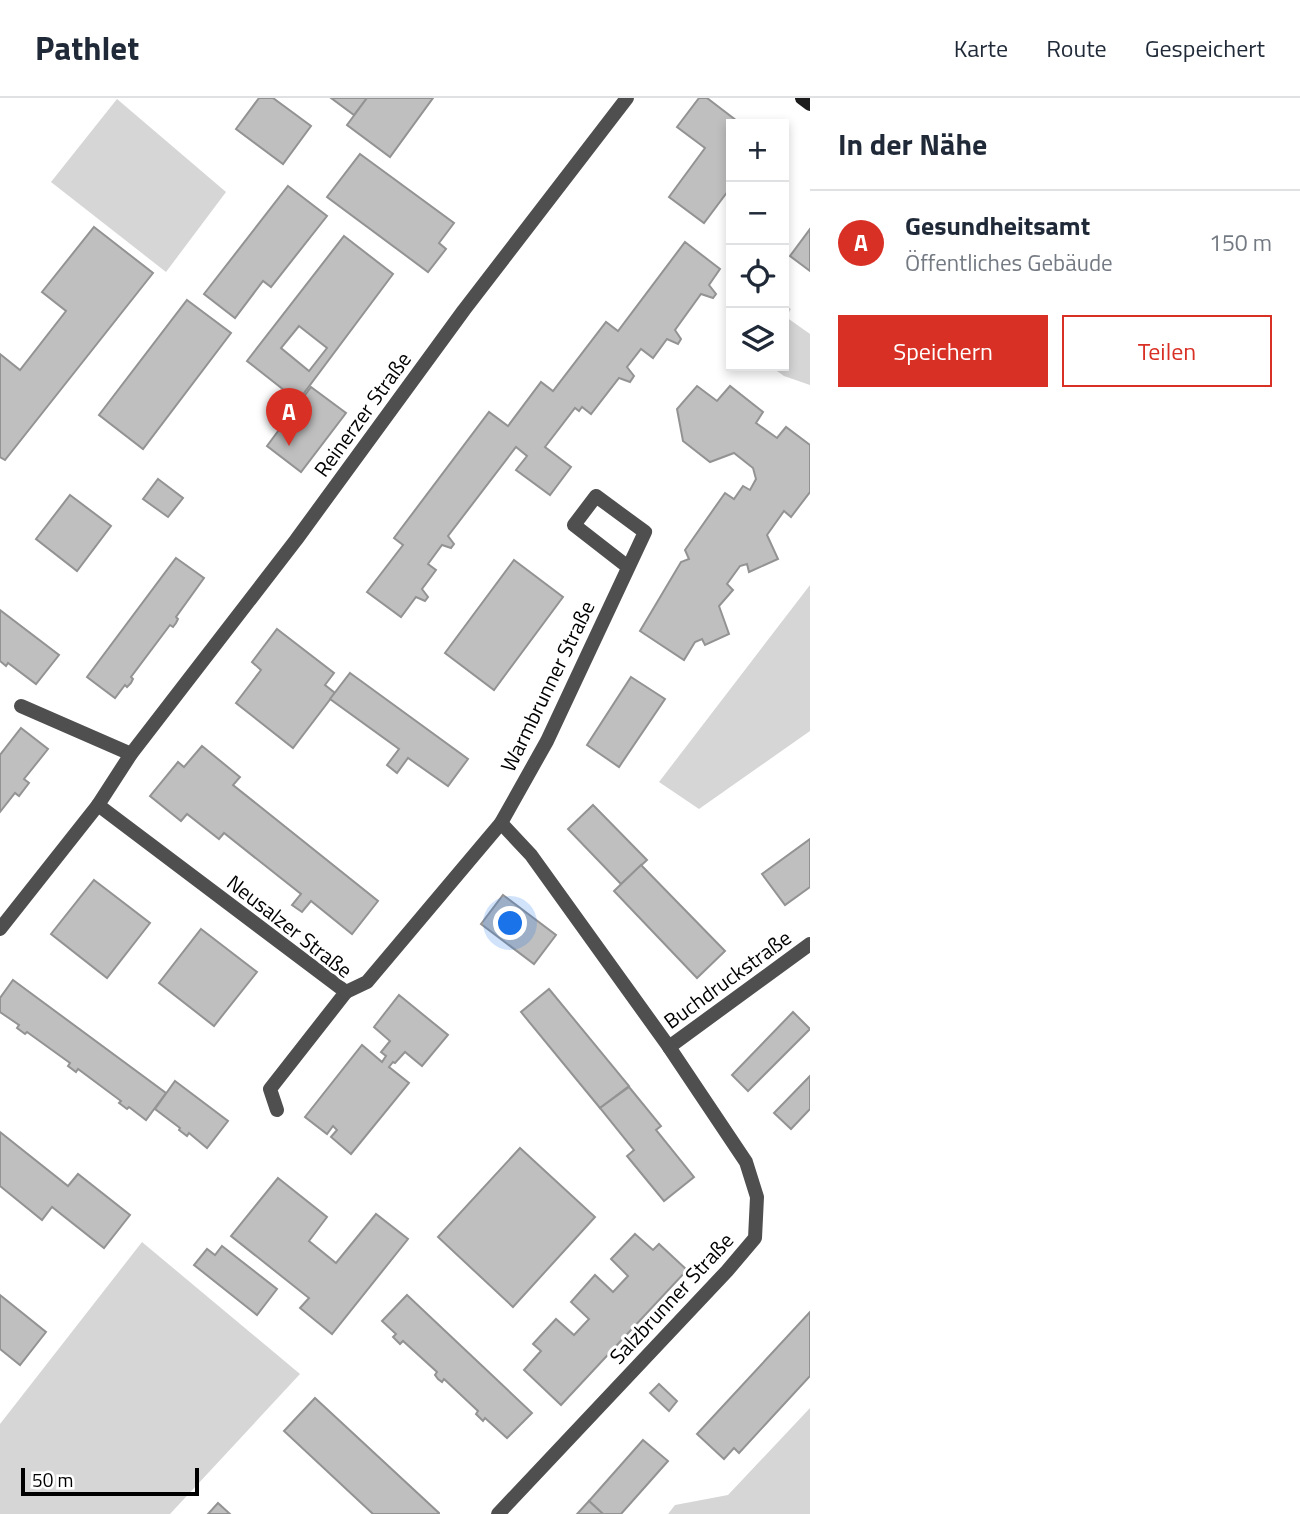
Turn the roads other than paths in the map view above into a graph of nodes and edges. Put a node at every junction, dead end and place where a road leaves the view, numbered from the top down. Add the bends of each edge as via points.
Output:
1 (627, 98) edge
2 (802, 98) edge
3 (810, 104) edge
4 (628, 567) junction
5 (21, 706) dead end
6 (131, 754) junction
7 (98, 805) junction
8 (501, 823) junction
9 (0, 929) edge
10 (810, 944) edge
11 (346, 992) junction
12 (669, 1047) junction
13 (277, 1110) dead end
14 (498, 1514) edge

1 - 6 street, Reinerzer Straße
2 - 3 street
4 - 4 street, Warmbrunner Straße via 645,532 596,496 574,525
4 - 8 street, Warmbrunner Straße via 547,741
5 - 6 street
6 - 7 street, Reinerzer Straße
7 - 9 street, Reinerzer Straße
7 - 11 street, Neusalzer Straße
8 - 11 street, Warmbrunner Straße via 368,982
8 - 12 street via 531,855
10 - 12 street, Buchdruckstraße
11 - 13 street, Neusalzer Straße via 270,1089
12 - 14 street, Salzbrunner Straße via 746,1162 757,1197 755,1238

